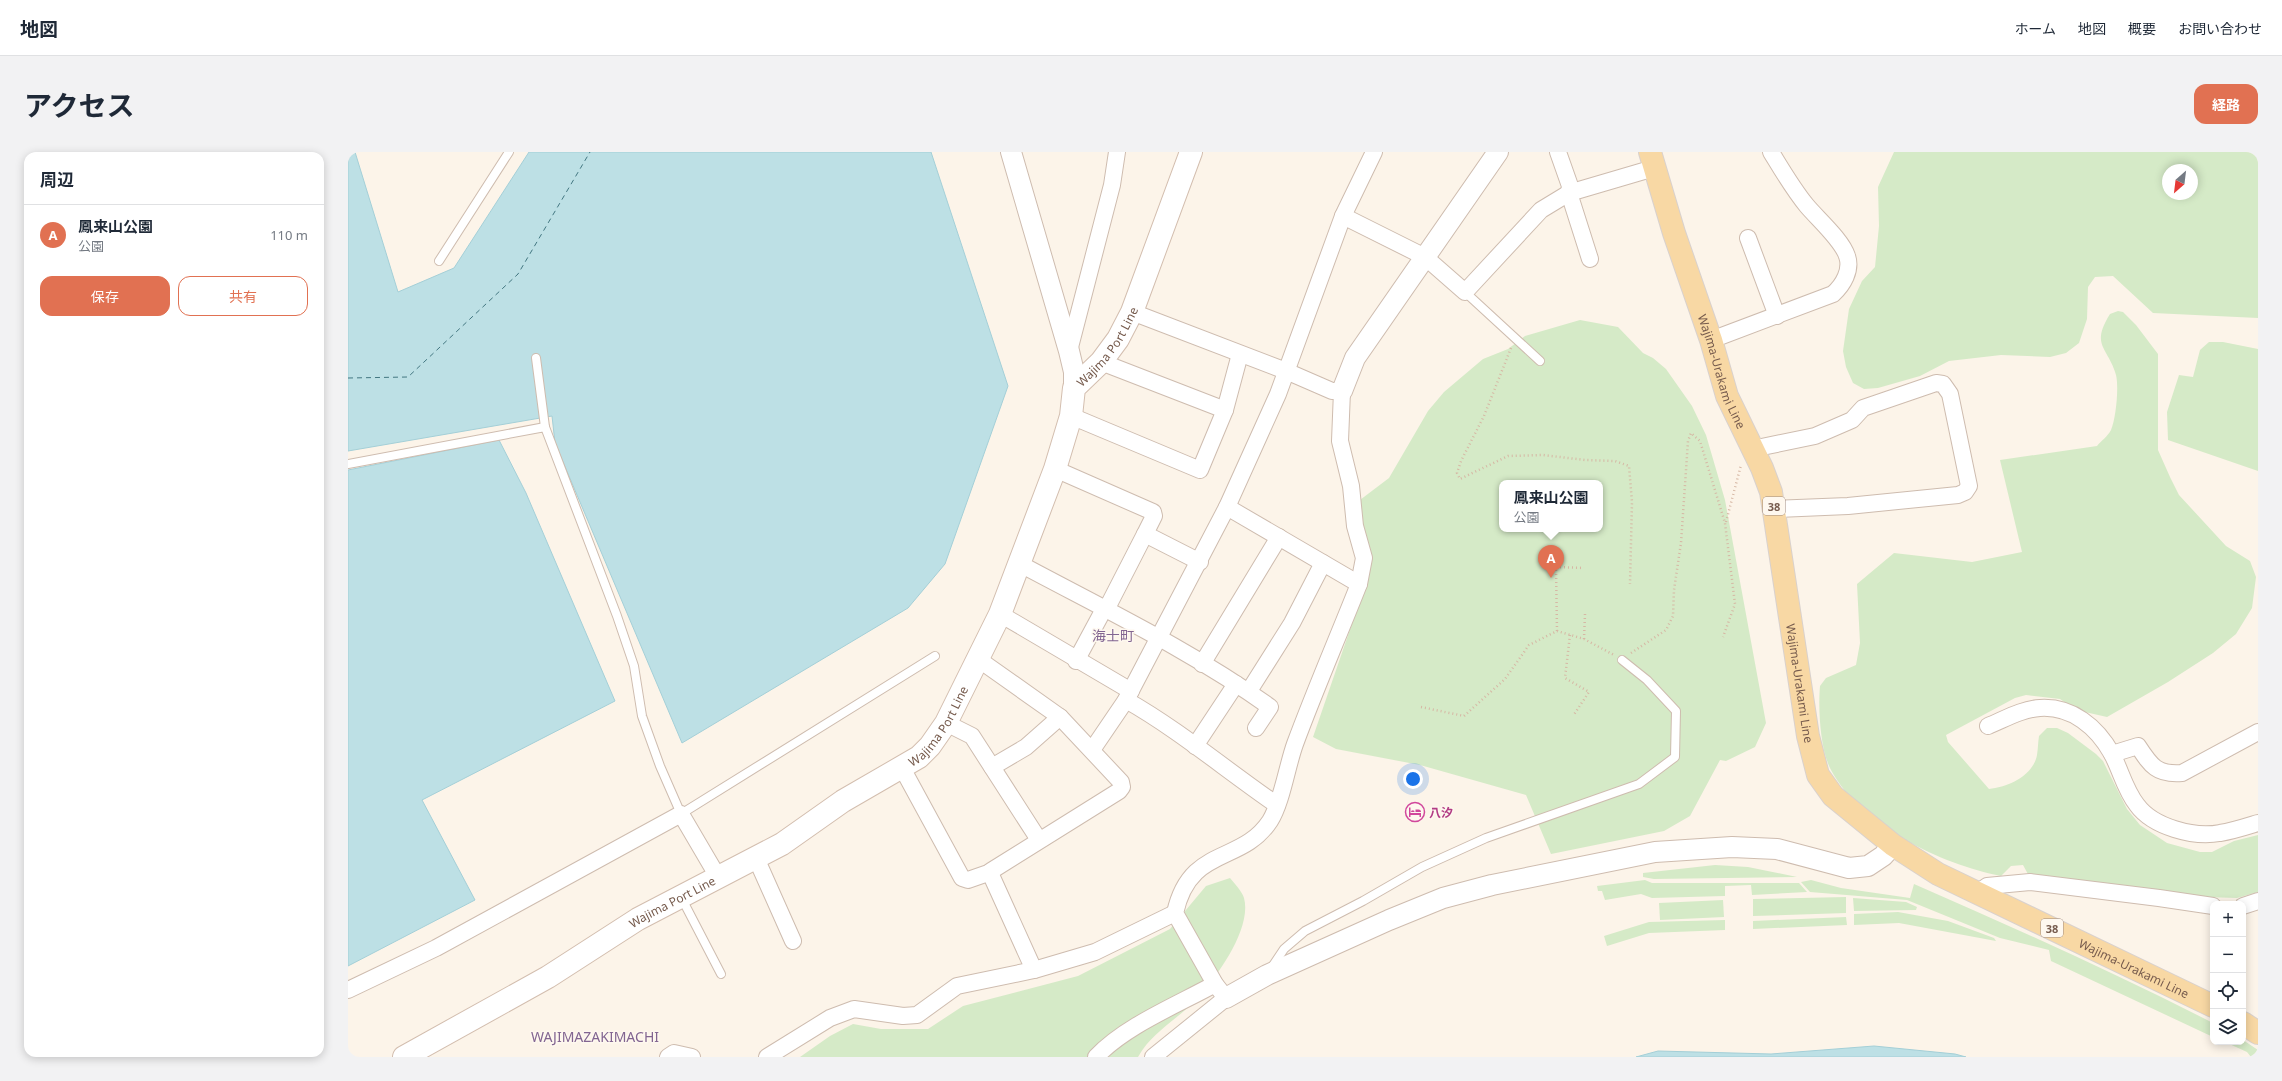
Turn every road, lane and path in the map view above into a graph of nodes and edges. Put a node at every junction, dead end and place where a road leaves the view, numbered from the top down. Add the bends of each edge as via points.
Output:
1 (509, 152) edge
2 (1011, 152) edge
3 (1117, 152) edge
4 (1191, 152) edge
5 (1374, 152) edge
6 (1498, 152) edge
7 (1558, 152) edge
8 (1770, 152) edge
9 (1654, 157) edge
10 (1568, 193) junction
11 (1343, 216) junction
12 (1748, 238) dead end
13 (1425, 257) junction
14 (1590, 259) dead end
15 (439, 261) dead end
16 (1465, 292) junction
17 (1132, 312) junction
18 (1777, 316) junction
19 (1515, 339) junction
20 (1711, 340) junction
21 (1069, 351) junction
22 (1240, 354) junction
23 (536, 358) dead end
24 (1540, 361) dead end
25 (1101, 362) junction
26 (1286, 371) junction
27 (1074, 388) junction
28 (1342, 391) junction
29 (1225, 410) junction
30 (1071, 416) junction
31 (545, 427) junction
32 (1752, 448) junction
33 (348, 464) edge
34 (1055, 469) junction
35 (1227, 507) junction
36 (1774, 510) junction
37 (1725, 523) junction
38 (1145, 534) junction
39 (1279, 537) junction
40 (1200, 562) junction
41 (1324, 563) junction
42 (1020, 564) junction
43 (1584, 568) dead end
44 (1359, 584) junction
45 (1630, 584) dead end
46 (1105, 609) junction
47 (1000, 614) junction
48 (1585, 614) dead end
49 (1557, 631) junction
50 (1570, 635) junction
51 (1723, 637) dead end
52 (1584, 638) junction
53 (1159, 639) junction
54 (935, 656) dead end
55 (978, 660) junction
56 (1622, 660) junction
57 (1076, 661) junction
58 (1202, 664) junction
59 (1242, 688) junction
60 (1128, 696) junction
61 (1421, 707) dead end
62 (1573, 716) dead end
63 (1060, 717) junction
64 (946, 723) junction
65 (1988, 726) dead end
66 (1256, 728) dead end
67 (2258, 732) edge
68 (1195, 746) junction
69 (1092, 750) junction
70 (2112, 754) junction
71 (901, 766) junction
72 (992, 767) junction
73 (1277, 805) junction
74 (681, 814) junction
75 (2258, 823) edge
76 (1039, 840) junction
77 (1894, 845) junction
78 (756, 858) junction
79 (991, 872) junction
80 (718, 877) junction
81 (1977, 893) junction
82 (680, 896) junction
83 (2258, 901) edge
84 (2246, 905) edge
85 (2210, 906) edge
86 (1175, 913) junction
87 (793, 941) dead end
88 (1034, 970) junction
89 (721, 974) dead end
90 (1267, 975) junction
91 (348, 990) edge
92 (1220, 991) junction
93 (2210, 1005) edge
94 (2246, 1025) edge
95 (2258, 1033) edge
96 (404, 1057) edge
97 (668, 1057) edge
98 (692, 1057) edge
99 (767, 1057) edge
100 (1096, 1057) edge
101 (1153, 1057) edge

1 - 15 lane
2 - 21 street
3 - 21 street via 1112,185
4 - 17 main road, Wajima Port Line
5 - 11 street
6 - 13 street
7 - 10 street via 1570,186
8 - 18 street via 1805,204 1842,247 1847,256 1848,267 1844,281 1833,294
9 - 10 street
9 - 20 main road, Wajima-Urakami Line / 38 via 1674,233
10 - 14 street
10 - 16 street via 1536,213
11 - 13 street
11 - 26 street
12 - 18 street
13 - 16 street
13 - 28 street via 1355,358
16 - 19 lane
17 - 22 street
17 - 25 main road, Wajima Port Line via 1118,339
18 - 20 street
19 - 24 lane
19 - 45 path via 1484,416 1457,473 1460,479 1508,456 1543,455 1615,461 1629,466 1632,502
20 - 32 main road, Wajima-Urakami Line / 38 via 1727,396
21 - 27 street
22 - 26 street
22 - 29 street
23 - 31 lane
25 - 27 main road, Wajima Port Line
25 - 29 street
26 - 28 street via 1332,391
26 - 35 street
27 - 30 main road, Wajima Port Line
28 - 44 street via 1340,441 1364,558
29 - 30 street via 1199,470
30 - 34 main road, Wajima Port Line
31 - 33 lane
31 - 74 lane via 617,616 634,666 642,716
32 - 36 main road, Wajima-Urakami Line / 38 via 1766,480
32 - 36 street via 1815,436 1852,420 1863,408 1936,383 1943,384 1950,394 1969,486 1965,492 1958,495 1856,505
32 - 37 path via 1741,464
34 - 38 street via 1153,512 1154,516
34 - 42 main road, Wajima Port Line
35 - 39 street
35 - 40 street
36 - 77 main road, Wajima-Urakami Line / 38 via 1799,687 1818,775 1833,796
37 - 51 path via 1734,604
37 - 56 path via 1700,441 1691,433 1688,441 1673,616 1666,630
38 - 40 street
38 - 46 street
39 - 41 street
39 - 58 street
40 - 53 street
41 - 44 street
41 - 59 street via 1292,623
42 - 46 street
42 - 47 main road, Wajima Port Line
43 - 49 path via 1556,567
44 - 73 street via 1296,743
46 - 53 street
46 - 57 street
47 - 55 main road, Wajima Port Line
47 - 57 street
48 - 52 path
49 - 50 path
49 - 61 path via 1529,644 1505,678 1464,716
50 - 52 path
50 - 62 path via 1565,678 1589,692
52 - 56 path
53 - 58 street
53 - 60 street
54 - 74 lane
55 - 63 street
55 - 64 main road, Wajima Port Line
56 - 90 lane via 1647,680 1676,711 1675,757 1639,784 1486,838 1422,867 1305,931 1284,949
57 - 60 street
58 - 59 street
59 - 66 street via 1270,707
59 - 68 street
60 - 68 street
60 - 69 street
63 - 69 street
63 - 72 street via 1026,747
64 - 71 main road, Wajima Port Line via 930,746 918,757
64 - 72 street via 972,736
65 - 70 street via 2026,710 2063,709 2092,726
67 - 70 street via 2182,773 2169,774 2159,771 2138,746
68 - 73 street
69 - 76 street via 1122,787
70 - 75 street via 2137,806 2167,826 2196,834 2219,834
71 - 78 main road, Wajima Port Line via 843,800 782,844
71 - 79 street via 962,878 968,880
72 - 76 street
73 - 86 street via 1271,820 1256,838 1203,865 1187,882 1178,897
74 - 80 street
74 - 91 street via 436,948
76 - 79 street
77 - 81 main road, Wajima-Urakami Line / 38 via 1938,874
77 - 90 street via 1868,866 1849,868 1777,849 1732,847 1655,852 1536,875 1443,898
78 - 80 main road, Wajima Port Line
78 - 87 street
79 - 88 street
80 - 82 main road, Wajima Port Line
81 - 85 street via 1987,886 2030,882
81 - 93 main road, Wajima-Urakami Line / 38
82 - 89 lane
82 - 96 main road, Wajima Port Line via 610,936 548,977
83 - 84 street
86 - 88 street via 1095,952
86 - 92 street
88 - 99 street via 957,986 917,1015 903,1016 854,1009 830,1018
90 - 92 street
92 - 100 street via 1175,1006 1139,1024
92 - 101 street
94 - 95 main road
97 - 98 street via 674,1053

